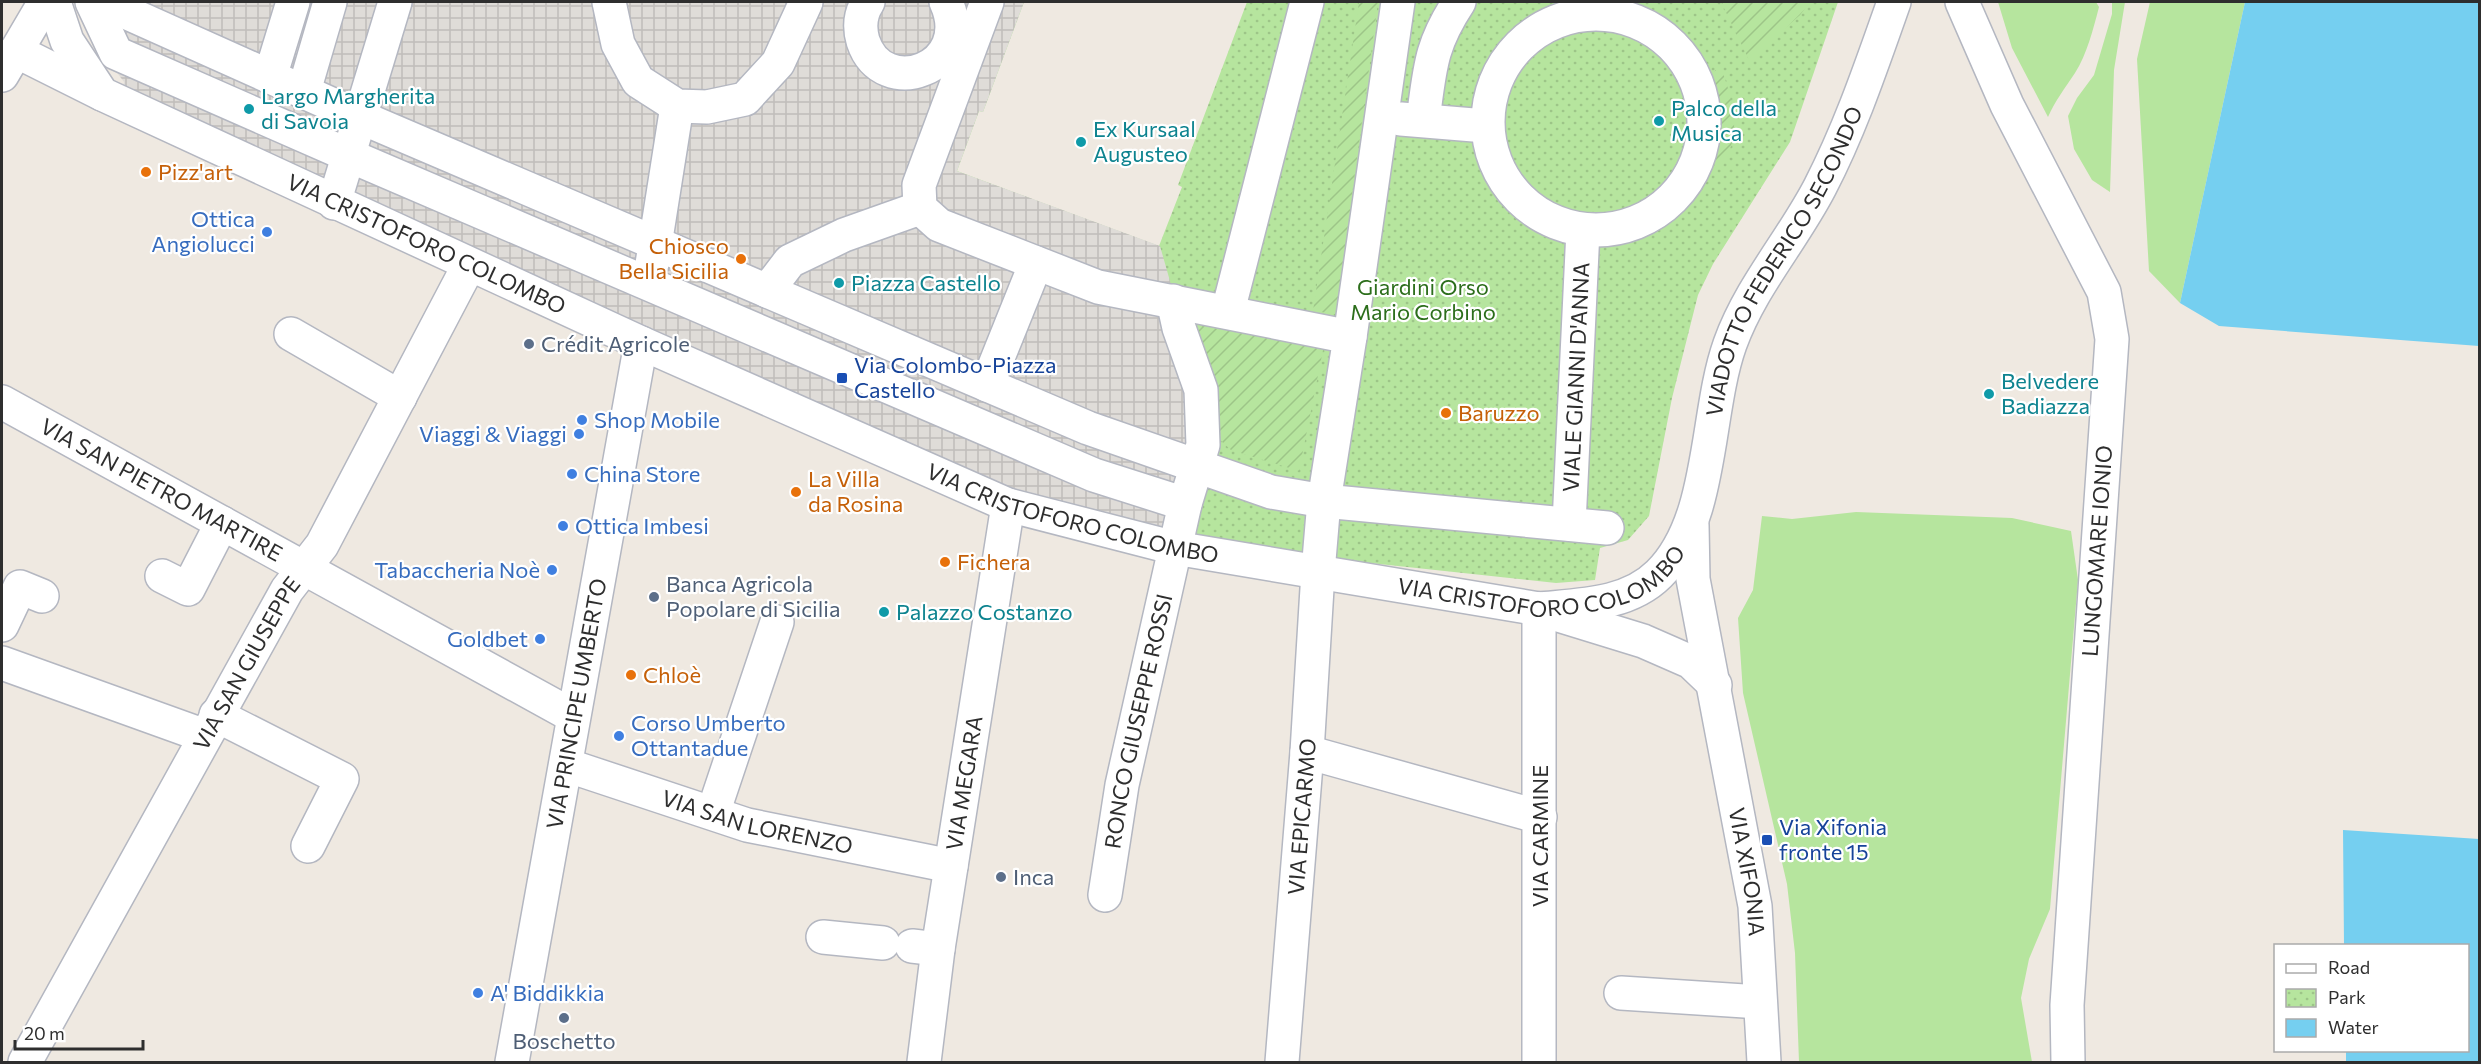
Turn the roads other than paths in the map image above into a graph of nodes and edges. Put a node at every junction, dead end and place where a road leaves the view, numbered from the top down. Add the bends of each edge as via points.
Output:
1 (45, 2) edge
2 (54, 2) edge
3 (293, 2) edge
4 (330, 2) edge
5 (394, 2) edge
6 (609, 2) edge
7 (806, 2) edge
8 (946, 2) edge
9 (987, 2) edge
10 (1307, 2) edge
11 (1398, 2) edge
12 (1459, 2) edge
13 (1894, 2) edge
14 (1962, 2) edge
15 (108, 3) edge
16 (856, 5) edge
17 (960, 47) junction
18 (9, 63) edge
19 (270, 77) junction
20 (304, 92) junction
21 (102, 94) junction
22 (676, 106) junction
23 (360, 117) junction
24 (1382, 118) junction
25 (1423, 120) junction
26 (1486, 126) junction
27 (348, 155) junction
28 (334, 203) junction
29 (920, 208) junction
30 (1583, 230) junction
31 (655, 242) junction
32 (1036, 263) junction
33 (469, 265) junction
34 (648, 284) junction
35 (767, 291) junction
36 (1173, 301) junction
37 (1228, 311) junction
38 (291, 334) dead end
39 (1350, 337) junction
40 (641, 344) junction
41 (987, 385) junction
42 (400, 397) junction
43 (2, 402) edge
44 (1197, 469) junction
45 (1324, 501) junction
46 (1185, 504) junction
47 (1008, 505) junction
48 (222, 523) junction
49 (1569, 524) junction
50 (1692, 525) junction
51 (1607, 528) dead end
52 (1175, 548) junction
53 (304, 567) junction
54 (1318, 572) junction
55 (162, 576) dead end
56 (42, 596) dead end
57 (1539, 609) junction
58 (777, 622) dead end
59 (2, 625) edge
60 (2, 663) edge
61 (1715, 686) junction
62 (573, 716) junction
63 (211, 725) junction
64 (1307, 752) junction
65 (566, 765) junction
66 (713, 813) junction
67 (1540, 817) junction
68 (308, 846) dead end
69 (951, 866) junction
70 (1105, 895) dead end
71 (823, 937) dead end
72 (911, 946) junction
73 (1621, 993) dead end
74 (1760, 1002) junction
75 (25, 1062) edge
76 (512, 1062) edge
77 (924, 1062) edge
78 (1282, 1062) edge
79 (1539, 1062) edge
80 (1764, 1062) edge
81 (2068, 1062) edge

1 - 18 street
2 - 21 street via 67,41
3 - 19 street
4 - 20 street
5 - 23 street
6 - 22 street via 618,44 638,81
7 - 22 street via 778,63 745,99 707,107
8 - 17 street
9 - 17 street
10 - 37 street
11 - 24 street, VIA EPICARMO
12 - 25 street via 1432,53
13 - 50 street, VIADOTTO FEDERICO SECONDO via 1855,109 1819,188 1752,294 1730,345
14 - 81 street, LUNGOMARE IONIO via 2007,105 2104,292 2112,339 2067,1005
15 - 19 street
15 - 27 street via 116,53
16 - 17 street via 867,52 881,66 901,73 921,71
17 - 29 street via 919,185
18 - 21 street, VIA CRISTOFORO COLOMBO
19 - 20 street
20 - 23 street
21 - 28 street, VIA CRISTOFORO COLOMBO
22 - 31 street
23 - 27 street
23 - 31 street
24 - 25 street
24 - 39 street, VIA EPICARMO
25 - 26 street
26 - 30 street via 1494,163 1514,195 1544,218
26 - 30 street via 1492,86 1513,50 1545,25 1584,13 1625,17 1662,35 1689,65 1704,104 1703,145 1687,183 1658,212 1620,228
27 - 28 street
27 - 34 street
28 - 33 street, VIA CRISTOFORO COLOMBO
29 - 32 street via 939,225
29 - 35 street via 844,235 790,261
30 - 49 street, VIALE GIANNI D'ANNA
31 - 34 street
31 - 35 street
32 - 36 street via 1098,287
32 - 41 street
33 - 40 street, VIA CRISTOFORO COLOMBO
33 - 42 street, VIA SAN GIUSEPPE
34 - 46 street via 1094,475
35 - 41 street
36 - 37 street
36 - 44 street, RONCO GIUSEPPE ROSSI via 1201,390 1203,446
37 - 39 street
38 - 42 street
39 - 45 street, VIA EPICARMO
40 - 47 street, VIA CRISTOFORO COLOMBO
40 - 62 street, VIA PRINCIPE UMBERTO
41 - 44 street
42 - 53 street, VIA SAN GIUSEPPE via 322,545
43 - 48 street, VIA SAN PIETRO MARTIRE
44 - 45 street via 1271,492
44 - 46 street, RONCO GIUSEPPE ROSSI
45 - 49 street
45 - 54 street, VIA EPICARMO
46 - 52 street, RONCO GIUSEPPE ROSSI
47 - 52 street, VIA CRISTOFORO COLOMBO
47 - 69 street, VIA MEGARA
48 - 53 street, VIA SAN PIETRO MARTIRE
48 - 55 street via 188,589
49 - 51 street
50 - 57 street, VIA CRISTOFORO COLOMBO via 1658,576 1630,594 1595,603
50 - 61 street, VIA XIFONIA via 1693,579
52 - 54 street, VIA CRISTOFORO COLOMBO
52 - 70 street, RONCO GIUSEPPE ROSSI via 1122,785
53 - 62 street, VIA SAN PIETRO MARTIRE
53 - 63 street, VIA SAN GIUSEPPE
54 - 57 street, VIA CRISTOFORO COLOMBO
54 - 64 street, VIA EPICARMO
56 - 59 street via 20,587
57 - 61 street via 1643,641 1692,662
57 - 67 street, VIA CARMINE
58 - 66 street
60 - 63 street
61 - 74 street, VIA XIFONIA via 1755,906
62 - 65 street, VIA PRINCIPE UMBERTO
63 - 68 street via 342,779
63 - 75 street, VIA SAN GIUSEPPE
64 - 67 street
64 - 78 street, VIA EPICARMO
65 - 66 street, VIA SAN LORENZO
65 - 76 street, VIA PRINCIPE UMBERTO
66 - 69 street, VIA SAN LORENZO via 747,825
67 - 79 street, VIA CARMINE
69 - 72 street, VIA MEGARA
71 - 72 street
72 - 77 street, VIA MEGARA
73 - 74 street
74 - 80 street, VIA XIFONIA

